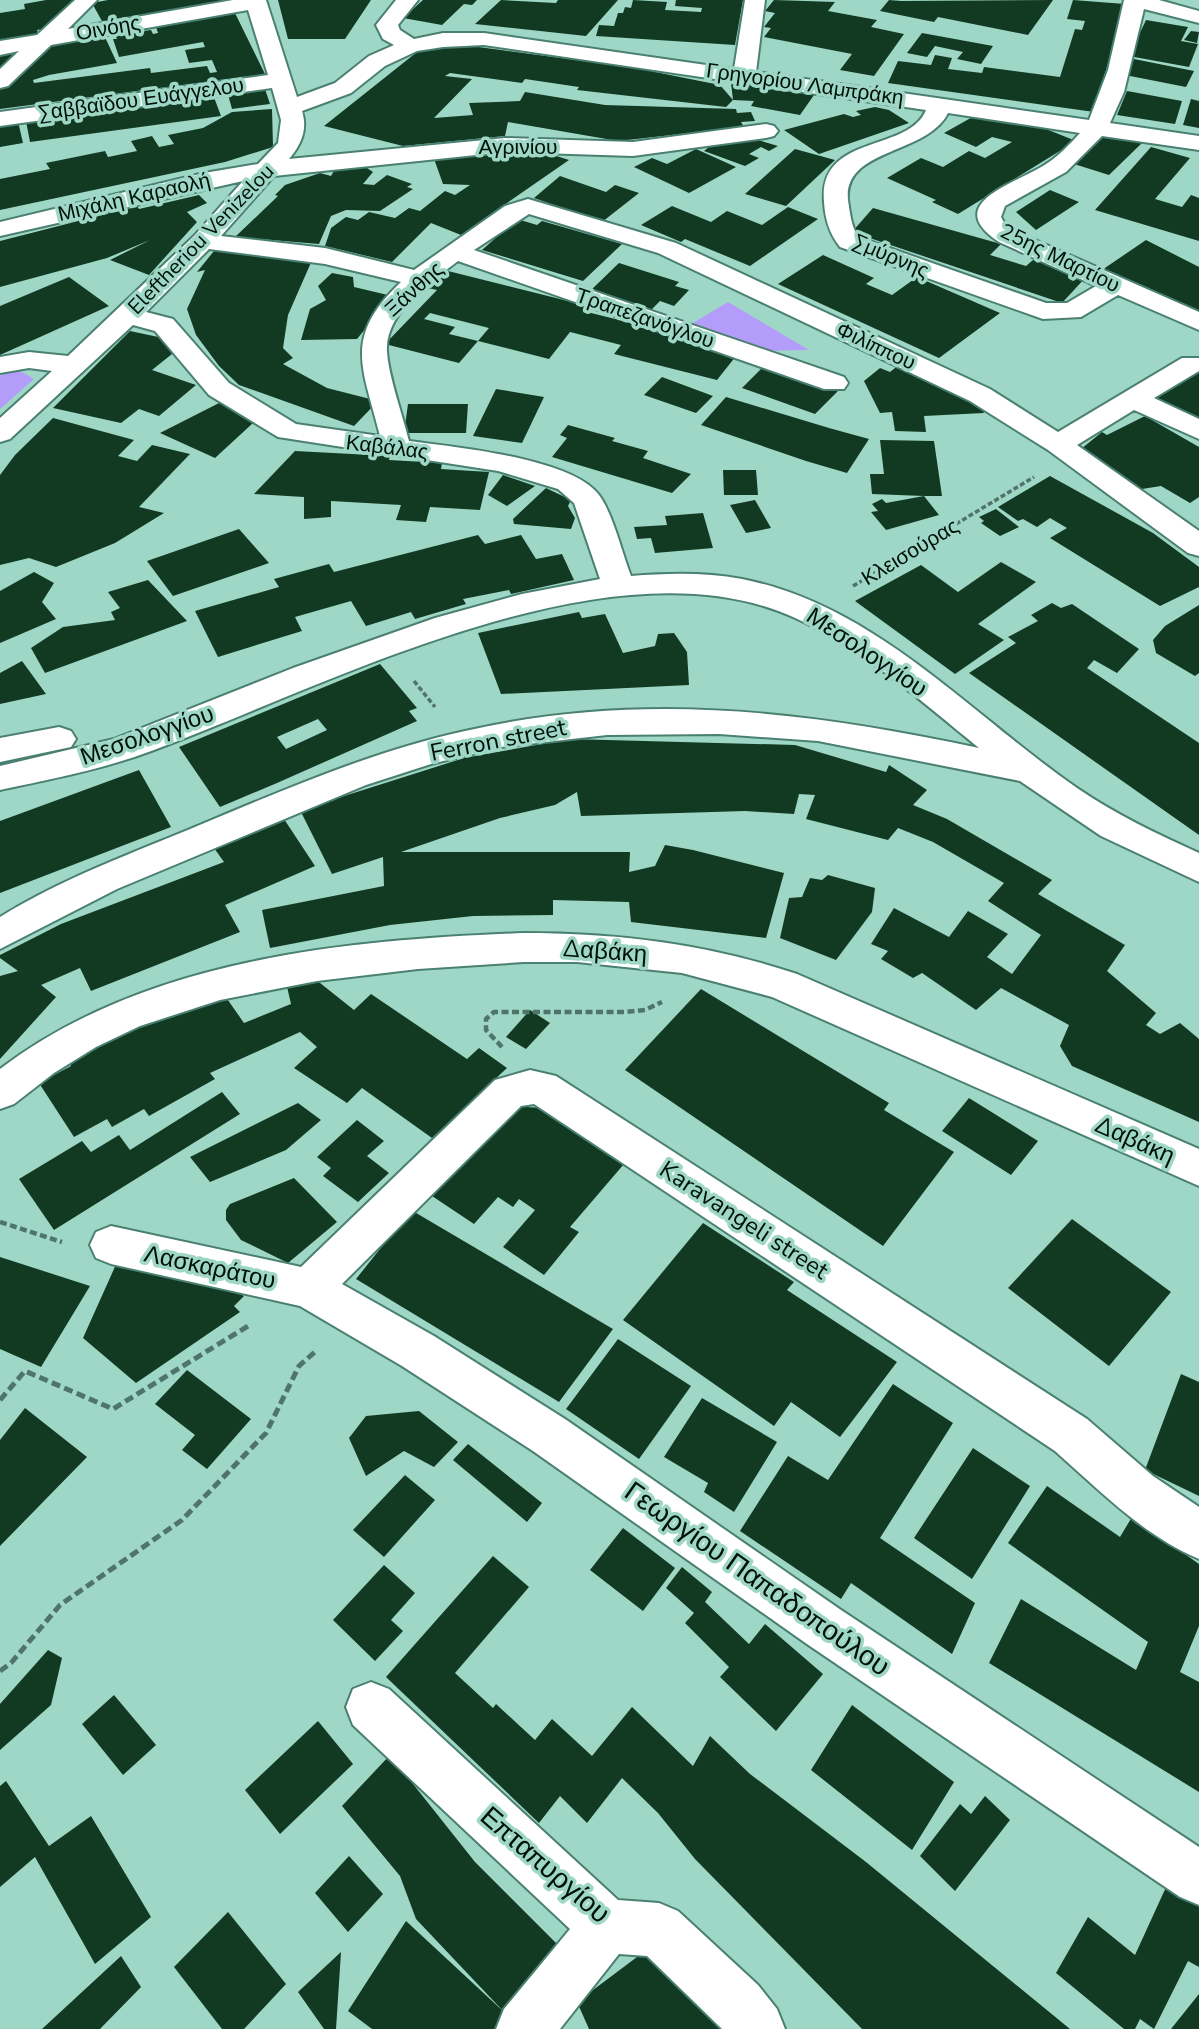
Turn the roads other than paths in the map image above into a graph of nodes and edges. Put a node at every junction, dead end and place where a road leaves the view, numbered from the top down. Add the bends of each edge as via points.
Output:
1 (86, 0) edge
2 (408, 0) edge
3 (755, 0) edge
4 (1135, 0) edge
5 (1189, 0) edge
6 (257, 1) edge
7 (1199, 5) edge
8 (1199, 17) edge
9 (45, 40) junction
10 (411, 46) junction
11 (0, 48) edge
12 (744, 75) junction
13 (282, 80) junction
14 (0, 81) edge
15 (863, 92) junction
16 (940, 103) junction
17 (290, 108) junction
18 (831, 115) dead end
19 (0, 119) edge
20 (1099, 127) junction
21 (766, 131) dead end
22 (1199, 143) edge
23 (270, 168) junction
24 (523, 207) joint
25 (0, 229) edge
26 (203, 240) junction
27 (456, 252) junction
28 (420, 279) junction
29 (1115, 286) junction
30 (128, 315) junction
31 (1199, 322) edge
32 (1192, 364) dead end
33 (0, 365) edge
34 (75, 365) junction
35 (834, 383) dead end
36 (1133, 399) junction
37 (1199, 430) edge
38 (0, 433) edge
39 (1058, 444) junction
40 (397, 449) junction
41 (1199, 546) edge
42 (619, 587) junction
43 (252, 697) junction
44 (0, 750) edge
45 (0, 760) edge
46 (0, 769) edge
47 (1030, 770) junction
48 (0, 778) edge
49 (1199, 867) edge
50 (0, 935) edge
51 (0, 1092) edge
52 (1199, 1168) edge
53 (111, 1245) road end
54 (309, 1288) junction
55 (1199, 1535) edge
56 (371, 1707) dead end
57 (1199, 1878) edge
58 (607, 1926) junction
59 (524, 2029) edge
60 (757, 2029) edge

1 - 9 street
2 - 10 street via 393,14 388,29
3 - 12 street
4 - 8 street
4 - 20 street, 25ης Μαρτίου
5 - 7 street
6 - 9 street, Οινόης
6 - 13 street, Eleftheriou Venizelou
9 - 11 street, Οινόης
9 - 14 street
10 - 12 street, Γρηγορίου Λαμπράκη via 487,40
10 - 17 street, Γρηγορίου Λαμπράκη via 377,61 343,88
12 - 15 street, Γρηγορίου Λαμπράκη
13 - 17 street, Eleftheriou Venizelou
13 - 19 street, Σαββαϊδου Ευάγγελου
15 - 16 street, Γρηγορίου Λαμπράκη
15 - 18 street
16 - 20 street, Γρηγορίου Λαμπράκη
16 - 29 street, Σμύρνης via 934,120 924,128 857,159 841,174 834,197 849,242 1043,311 1072,311
17 - 23 street, Eleftheriou Venizelou via 292,135
20 - 22 street, Γρηγορίου Λαμπράκη
20 - 29 street, 25ης Μαρτίου via 1059,166 996,201 989,217 994,228 1008,237
21 - 23 street, Αγρινίου via 633,149 505,145
23 - 25 street, Μιχάλη Καραολή
23 - 26 street, Eleftheriou Venizelou
24 - 27 street, Ξάνθης
24 - 39 street, Φιλίππου via 667,248 980,395
26 - 28 street via 325,256
26 - 30 street, Eleftheriou Venizelou
27 - 28 street, Ξάνθης
27 - 35 street, Τραπεζανόγλου
28 - 40 street, Ξάνθης via 386,312 373,343
29 - 31 street, 25ης Μαρτίου
30 - 34 street, Eleftheriou Venizelou
30 - 40 street, Καβάλας via 169,329 213,383 277,426 305,436
32 - 36 street
33 - 34 street via 29,360
34 - 38 street, Eleftheriou Venizelou
36 - 37 street
36 - 39 street
39 - 41 street, Φιλίππου
40 - 42 street, Καβάλας via 501,463 548,475 580,490
42 - 43 street, Μεσολογγίου via 485,614
42 - 47 street, Μεσολογγίου via 716,584 772,596 810,612 859,640
43 - 44 street, Μεσολογγίου
43 - 48 street, Μεσολογγίου via 110,753
45 - 46 street via 121,734 118,743
47 - 49 street, Μεσολογγίου via 1106,823
47 - 50 street, Ferron street via 790,726 611,724 513,733 410,758 331,784 102,882
51 - 52 street, Δαβάκη via 42,1058 113,1020 230,980 441,951 589,948 709,963 775,981
53 - 54 street, Λασκαράτου
54 - 55 street, Karavangeli street via 509,1093 542,1088 1071,1435 1136,1492
54 - 57 street, Γεωργίου Παπαδοπούλου via 549,1435 824,1628
56 - 58 street, Επταπυργίου
58 - 59 street
58 - 60 street, Επταπυργίου via 659,1930

